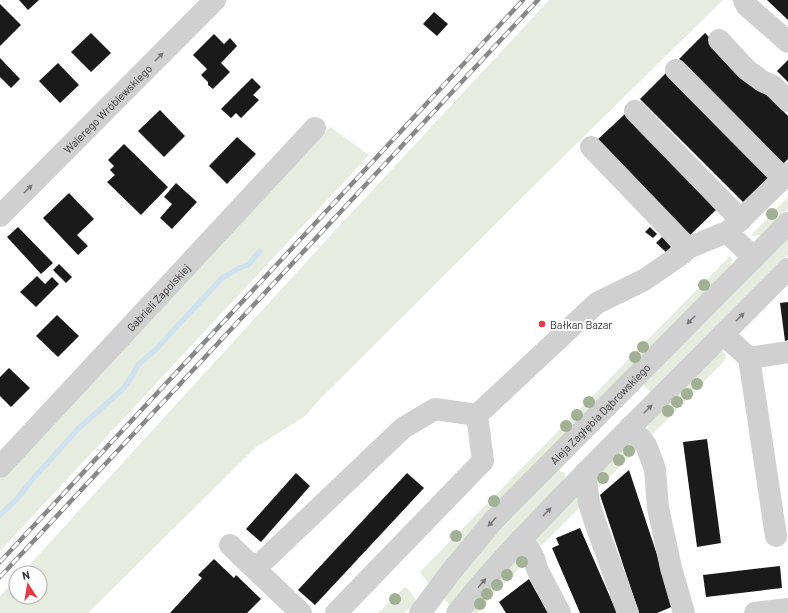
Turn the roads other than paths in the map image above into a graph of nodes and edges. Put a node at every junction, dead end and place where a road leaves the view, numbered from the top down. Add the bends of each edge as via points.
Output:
1 (215, 0) edge
2 (744, 0) edge
3 (719, 40) dead end
4 (788, 42) edge
5 (676, 70) dead end
6 (788, 101) edge
7 (635, 111) dead end
8 (315, 128) dead end
9 (591, 147) dead end
10 (785, 176) edge
11 (0, 216) edge
12 (788, 223) edge
13 (734, 226) junction
14 (688, 248) junction
15 (754, 258) junction
16 (788, 269) edge
17 (723, 334) junction
18 (788, 352) edge
19 (749, 358) junction
20 (477, 415) junction
21 (630, 427) junction
22 (0, 467) edge
23 (585, 473) junction
24 (776, 536) dead end
25 (520, 540) junction
26 (230, 545) dead end
27 (255, 569) junction
28 (788, 609) edge
29 (301, 613) edge
30 (336, 613) edge
31 (420, 613) edge
32 (457, 613) edge
33 (560, 613) edge
34 (628, 613) edge
35 (684, 613) edge
36 (755, 613) edge

11 -> 1 street, Walerego Wróblewskiego
2 - 4 street via 747,6
3 - 6 street via 747,70 773,86
5 - 10 street
7 - 13 street
8 - 22 street, Gabrieli Zapolskiej
9 - 14 street
10 - 13 street
12 - 15 street, Aleja Zagłębia Dąbrowskiego
13 - 14 street
13 - 15 street
14 - 20 street via 644,280 597,303
15 -> 31 street, Aleja Zagłębia Dąbrowskiego via 493,521
17 -> 16 street
17 - 19 street
21 -> 17 street
18 - 19 street
19 - 24 street
20 - 27 street via 435,409 402,428
20 - 30 street via 483,462
21 - 23 street
21 - 35 street via 646,445 655,469 658,508
25 -> 23 street
23 - 34 street via 589,503
32 -> 25 street
25 - 33 street via 534,558
26 - 27 street
27 - 29 street
28 - 36 street

